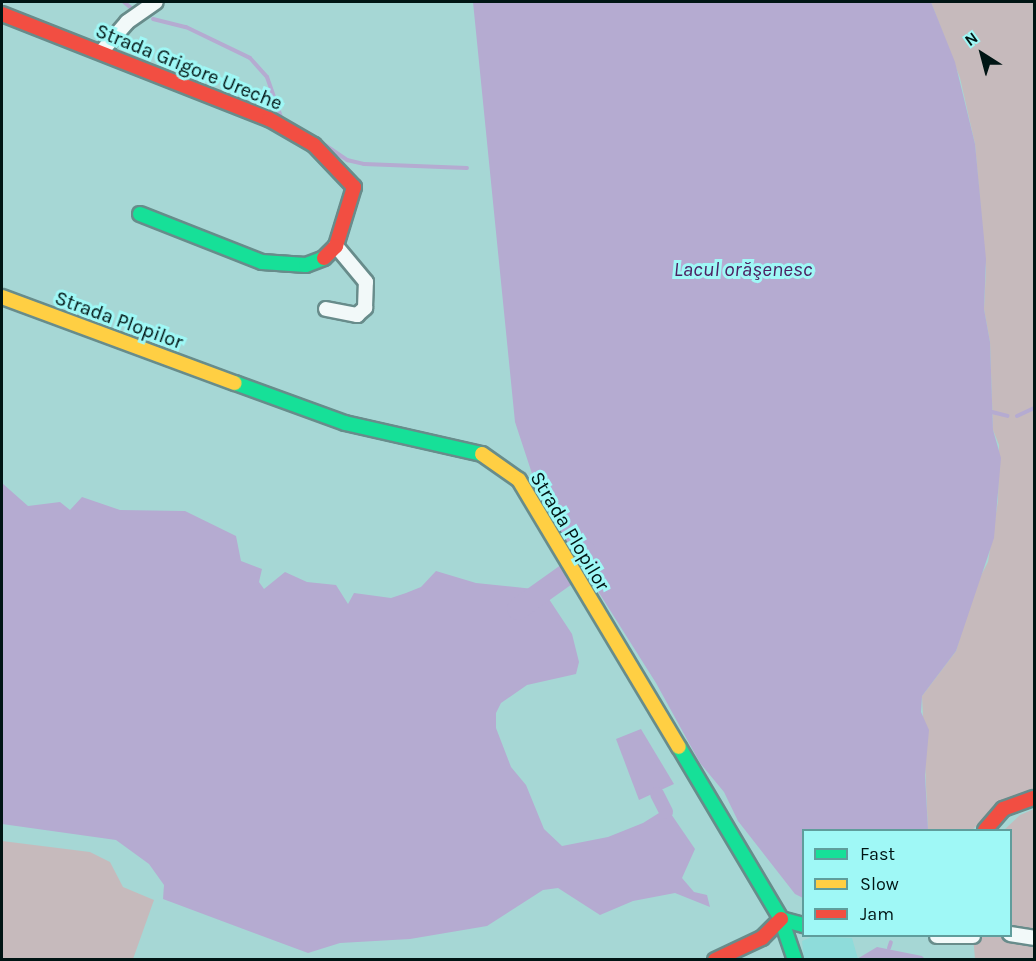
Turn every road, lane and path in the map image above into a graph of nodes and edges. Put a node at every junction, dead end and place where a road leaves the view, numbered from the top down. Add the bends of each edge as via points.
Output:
1 (156, 2) edge
2 (2, 14) edge
3 (102, 51) junction
4 (140, 214) dead end
5 (336, 246) junction
6 (2, 297) edge
7 (326, 309) dead end
8 (1035, 798) edge
9 (987, 829) edge
10 (781, 919) junction
11 (802, 924) edge
12 (1012, 934) edge
13 (1035, 938) edge
14 (715, 960) edge
15 (795, 960) edge

1 - 3 street via 127,22
2 - 3 street, Strada Grigore Ureche
3 - 5 street, Strada Grigore Ureche via 250,109 314,145 354,187
4 - 5 street via 262,262 298,266 321,260
5 - 7 street via 366,282 365,308 357,315
6 - 10 street, Strada Plopilor via 345,423 486,455 507,468 531,499
8 - 9 street via 1003,809
10 - 11 street
10 - 14 street via 762,938
10 - 15 street, Strada Plopilor
12 - 13 street

